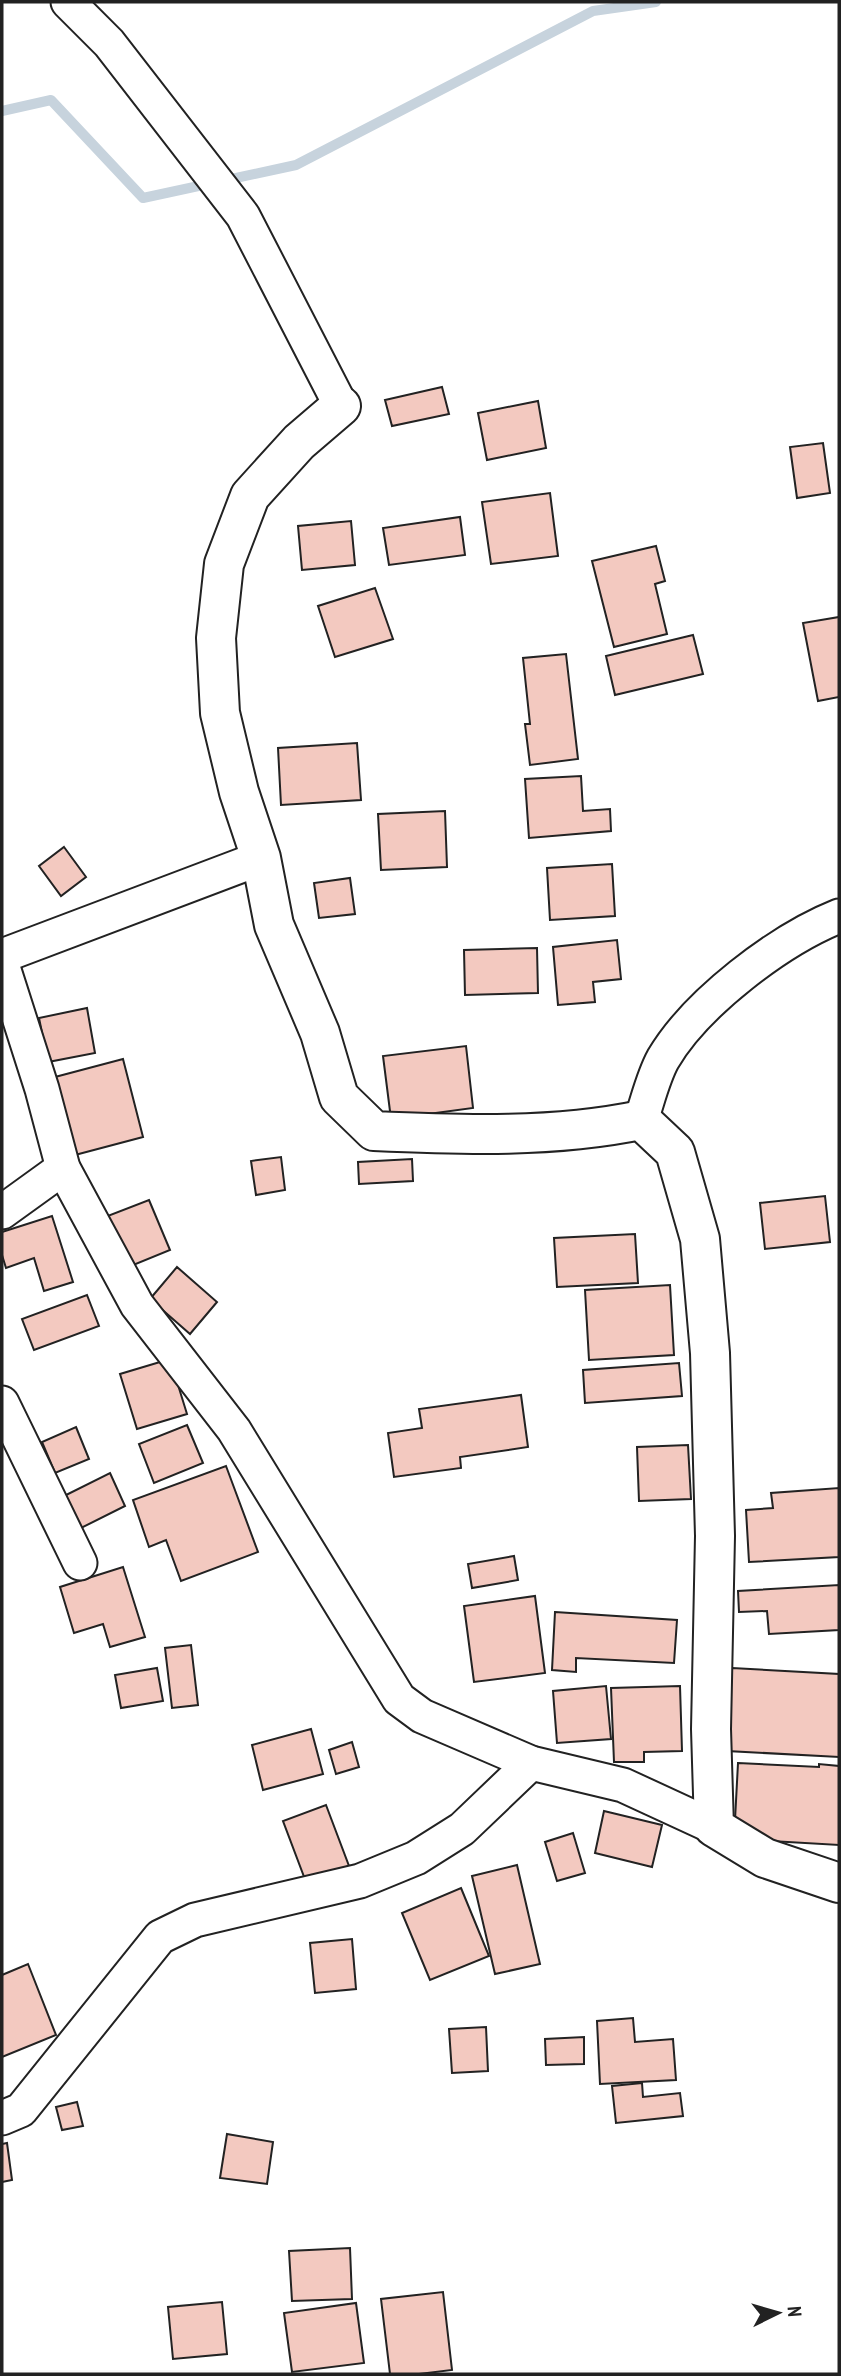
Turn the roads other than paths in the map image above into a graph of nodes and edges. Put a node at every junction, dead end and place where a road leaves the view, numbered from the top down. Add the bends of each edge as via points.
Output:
1 (68, 2) edge
2 (341, 406) joint
3 (261, 858) junction
4 (839, 916) edge
5 (2, 956) edge
6 (2, 964) edge
7 (641, 1119) junction
8 (63, 1168) junction
9 (2, 1213) edge
10 (2, 1404) edge
11 (80, 1563) dead end
12 (531, 1763) junction
13 (714, 1827) junction
14 (839, 1882) edge
15 (2, 2118) edge

1 - 2 street via 109,43 243,216
2 - 3 street via 299,442 250,496 224,564 216,638 220,713
3 - 5 street
3 - 7 street via 274,925 320,1033 339,1097 374,1131 459,1135 596,1129
4 - 7 street via 755,964 689,1021 662,1061
6 - 8 street
7 - 13 street via 675,1152 700,1240 710,1353 715,1536
8 - 9 street
8 - 12 street via 137,1305 234,1430 400,1699 422,1716
10 - 11 street
12 - 13 street via 624,1785
12 - 15 street via 462,1829 416,1858 360,1881 195,1920 160,1937 21,2110
13 - 14 street via 765,1858

